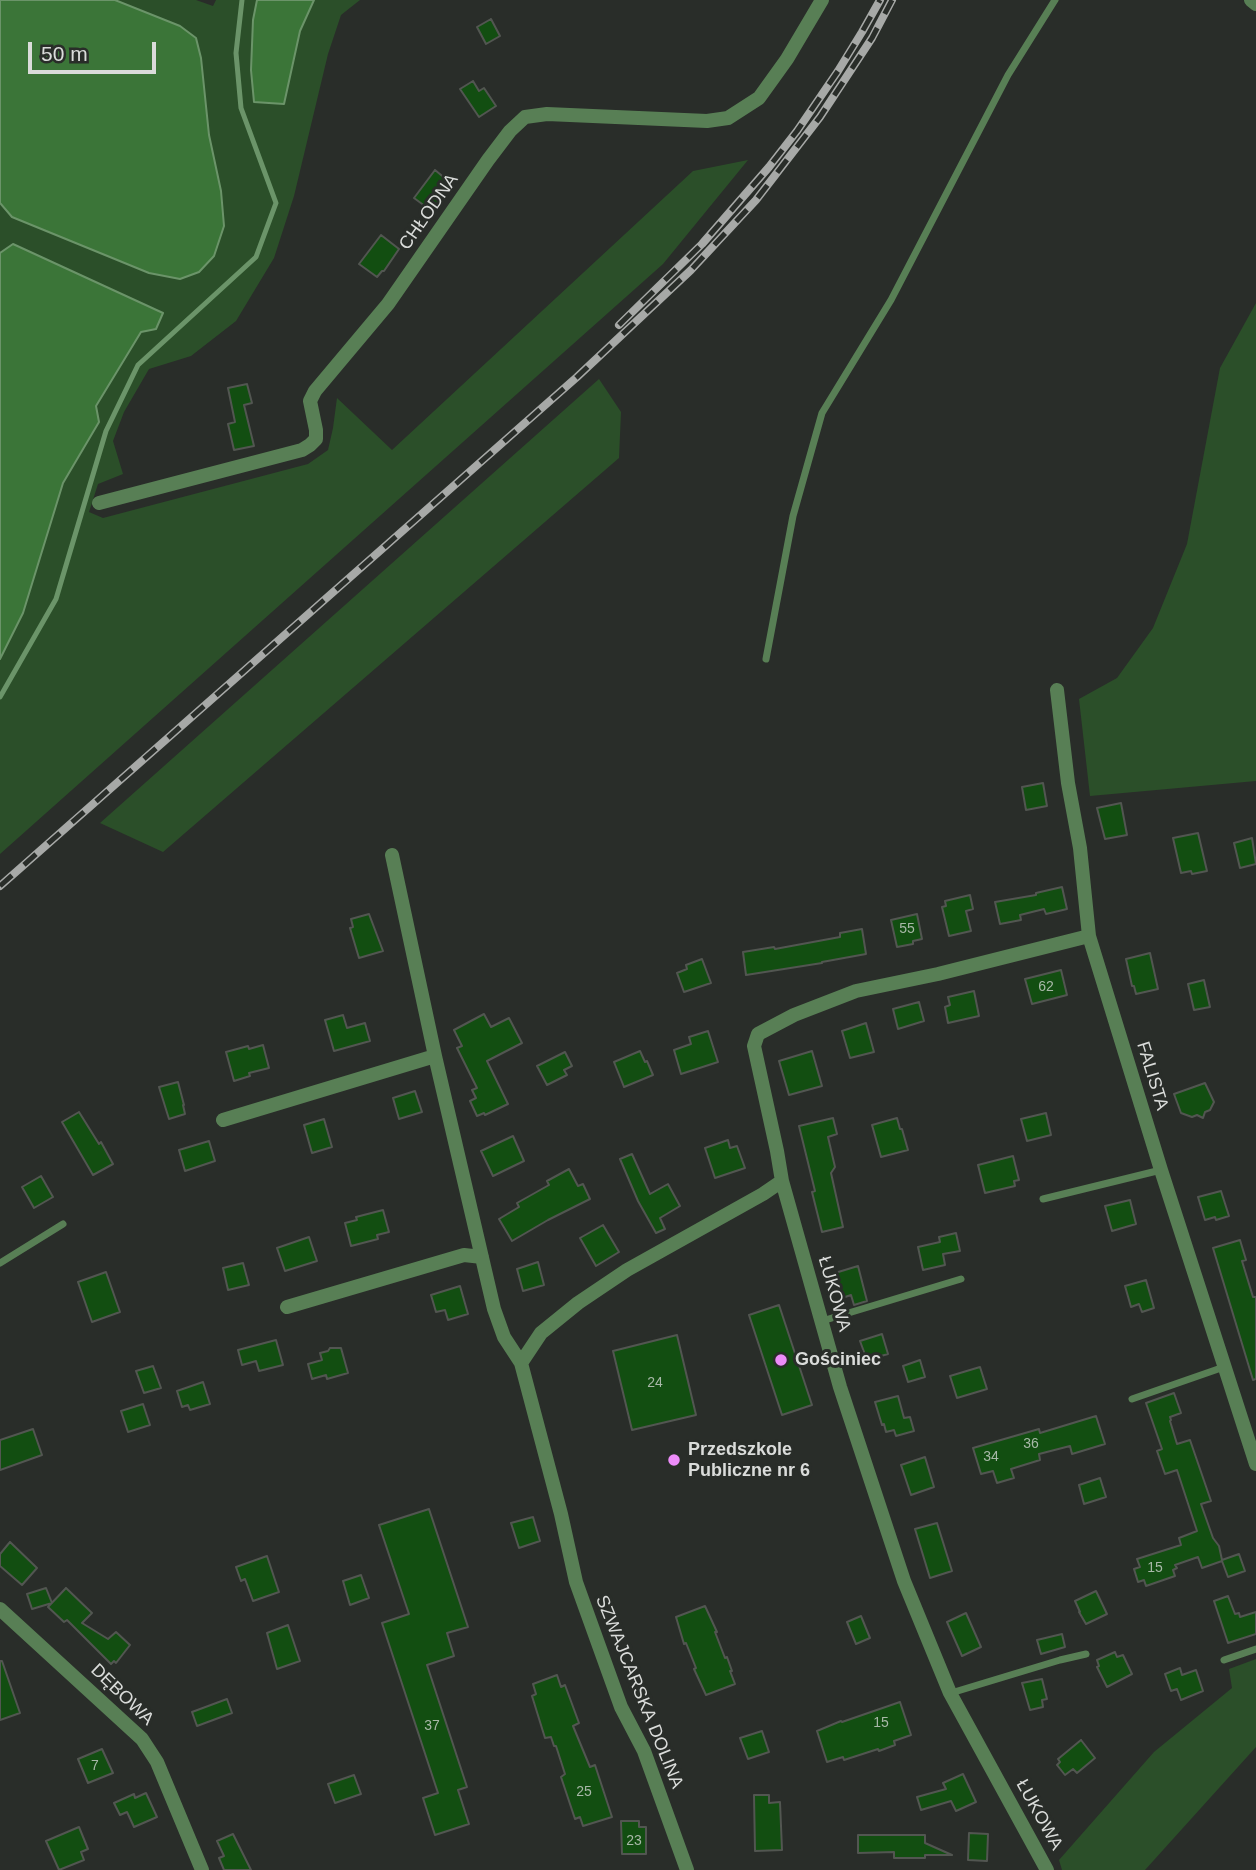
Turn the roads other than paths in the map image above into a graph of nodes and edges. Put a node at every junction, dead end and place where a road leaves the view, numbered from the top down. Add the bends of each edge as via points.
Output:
1 (822, 0) edge
2 (1055, 0) edge
3 (1251, 0) edge
4 (1256, 4) edge
5 (99, 503) dead end
6 (766, 659) dead end
7 (1057, 690) dead end
8 (392, 855) dead end
9 (1088, 936) junction
10 (435, 1056) junction
11 (223, 1120) dead end
12 (1161, 1170) junction
13 (782, 1181) junction
14 (1043, 1199) dead end
15 (63, 1224) dead end
16 (482, 1257) junction
17 (0, 1263) edge
18 (961, 1279) dead end
19 (286, 1307) dead end
20 (821, 1321) junction
21 (521, 1363) junction
22 (1224, 1367) junction
23 (1132, 1399) dead end
24 (1256, 1464) edge
25 (0, 1609) edge
26 (1256, 1649) edge
27 (1086, 1654) dead end
28 (1224, 1660) dead end
29 (950, 1693) junction
30 (202, 1870) edge
31 (687, 1870) edge
32 (1047, 1870) edge

1 - 5 street, CHŁODNA via 759,98 728,118 525,117 488,160 388,304 315,391 310,401 316,439 302,450
2 - 6 lane via 1008,75 891,300 822,413 793,516
3 - 4 street
7 - 9 street, FALISTA
8 - 10 street, SZWAJCARSKA DOLINA
9 - 12 street, FALISTA
9 - 13 street, ŁUKOWA via 856,991 758,1034 754,1046
10 - 11 street
10 - 16 street, SZWAJCARSKA DOLINA
12 - 14 lane
12 - 22 street, FALISTA
13 - 20 street, ŁUKOWA
13 - 21 street via 578,1303 541,1333
15 - 17 lane
16 - 19 street via 464,1255
16 - 21 street, SZWAJCARSKA DOLINA via 504,1337
18 - 20 lane
20 - 29 street, ŁUKOWA via 904,1581
21 - 31 street, SZWAJCARSKA DOLINA via 576,1582
22 - 23 lane
22 - 24 street, FALISTA
25 - 30 street, DĘBOWA via 142,1739 157,1762
26 - 28 lane
27 - 29 lane
29 - 32 street, ŁUKOWA

